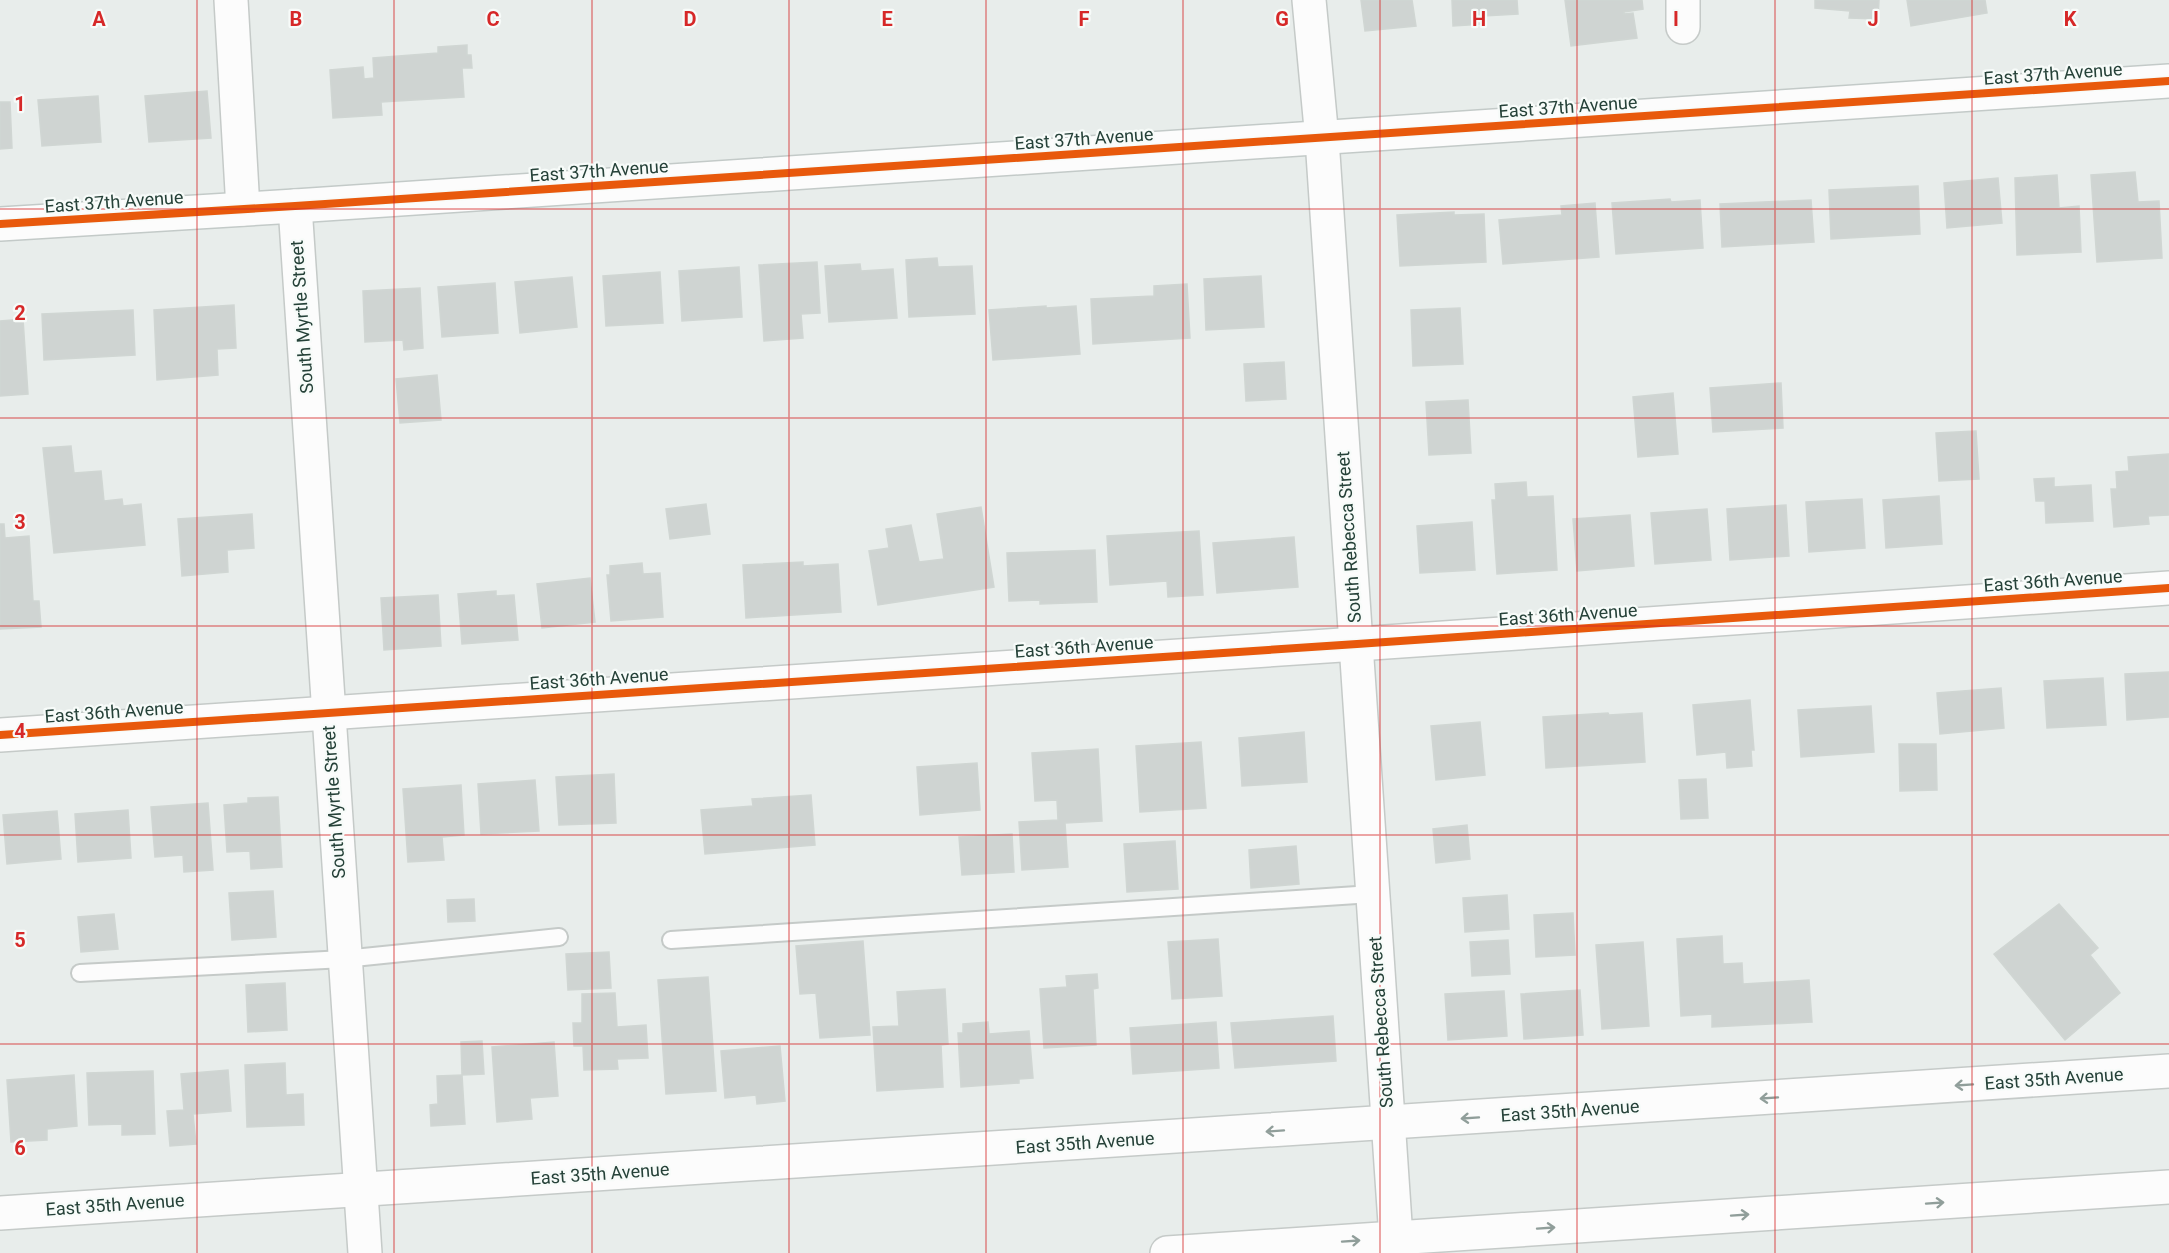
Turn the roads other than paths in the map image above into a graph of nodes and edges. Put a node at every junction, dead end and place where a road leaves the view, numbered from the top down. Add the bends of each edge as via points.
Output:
1 (231, 0) edge
2 (1310, 0) edge
3 (2169, 81) edge
4 (1322, 139) junction
5 (295, 206) junction
6 (243, 209) junction
7 (0, 224) edge
8 (2169, 588) edge
9 (1357, 644) junction
10 (328, 712) junction
11 (0, 735) edge
12 (1372, 894) junction
13 (559, 937) dead end
14 (671, 940) dead end
15 (344, 959) junction
16 (80, 973) dead end
17 (2169, 1071) edge
18 (1387, 1124) junction
19 (2169, 1187) edge
20 (360, 1189) junction
21 (0, 1213) edge
22 (1396, 1245) edge
23 (365, 1253) edge
24 (1167, 1253) edge

1 - 6 street
2 - 4 street, South Rebecca Street
3 - 4 street, East 37th Avenue
4 - 5 street, East 37th Avenue
4 - 9 street, South Rebecca Street
5 - 6 street, East 37th Avenue
5 - 10 street, South Myrtle Street
6 - 7 street, East 37th Avenue
8 - 9 street, East 36th Avenue
9 - 10 street, East 36th Avenue
9 - 12 street, South Rebecca Street
10 - 11 street, East 36th Avenue
10 - 15 street, South Myrtle Street
12 - 14 lane
12 - 18 street, South Rebecca Street
13 - 15 lane
15 - 16 lane
15 - 20 street, South Myrtle Street
17 -> 18 street, East 35th Avenue
18 -> 20 street, East 35th Avenue
18 - 22 street, South Rebecca Street
22 -> 19 street
20 - 21 street, East 35th Avenue
20 - 23 street, South Myrtle Street
24 -> 22 street

